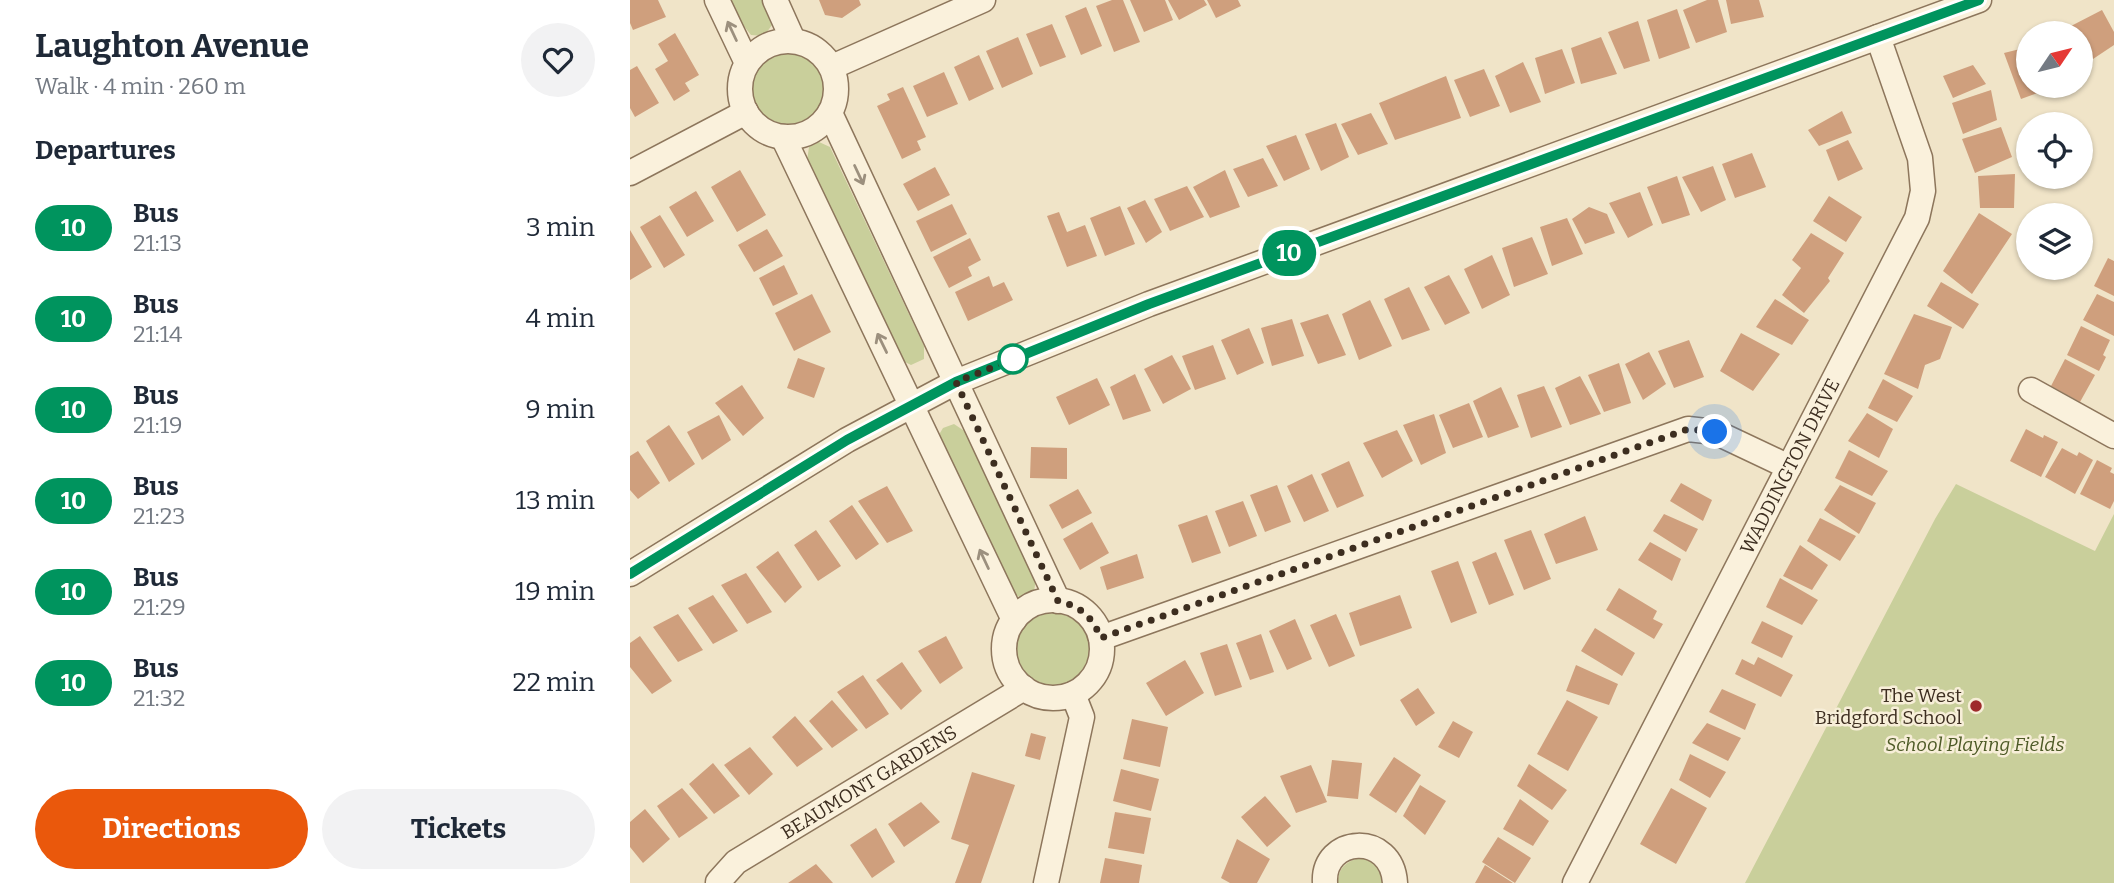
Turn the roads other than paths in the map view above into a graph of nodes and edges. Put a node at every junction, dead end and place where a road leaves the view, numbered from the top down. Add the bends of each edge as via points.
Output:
1 (717, 0) edge
2 (775, 0) edge
3 (983, 0) edge
4 (1979, 0) edge
5 (1878, 37) junction
6 (793, 40) junction
7 (747, 63) junction
8 (832, 67) junction
9 (746, 112) junction
10 (830, 113) junction
11 (783, 137) junction
12 (630, 173) edge
13 (956, 382) junction
14 (2031, 390) dead end
15 (911, 405) junction
16 (2111, 428) edge
17 (1789, 467) junction
18 (630, 574) edge
19 (1058, 601) junction
20 (1014, 620) junction
21 (1101, 638) junction
22 (1024, 688) junction
23 (1073, 694) junction
24 (704, 883) edge
25 (719, 883) edge
26 (1046, 883) edge
27 (1325, 883) edge
28 (1395, 883) edge
29 (1575, 883) edge

7 -> 1 street
2 - 6 street
3 - 8 street
4 - 5 street
5 - 13 street via 1149,304
5 - 17 street, WADDINGTON DRIVE via 1920,158 1923,191 1917,218
6 - 7 street via 767,45
6 - 8 street via 809,45
7 - 9 street via 740,87
8 - 10 street via 836,98
9 - 11 street via 762,129
9 - 12 street
10 - 11 street via 810,132
10 -> 13 street
15 -> 11 street
13 - 15 street
13 - 19 street
14 - 16 street
15 - 18 street
20 -> 15 street
17 - 21 street via 1715,432 1688,429
17 - 29 street, WADDINGTON DRIVE
19 - 20 street via 1033,605
19 - 21 street via 1086,613
20 - 22 street via 1004,649 1006,664
21 - 23 street via 1097,671
22 - 23 street via 1039,696
22 - 25 street, BEAUMONT GARDENS via 736,862
23 - 26 street via 1082,717
24 - 25 street, BEAUMONT GARDENS
27 - 28 street via 1328,864 1346,848 1358,845 1371,847 1390,862

